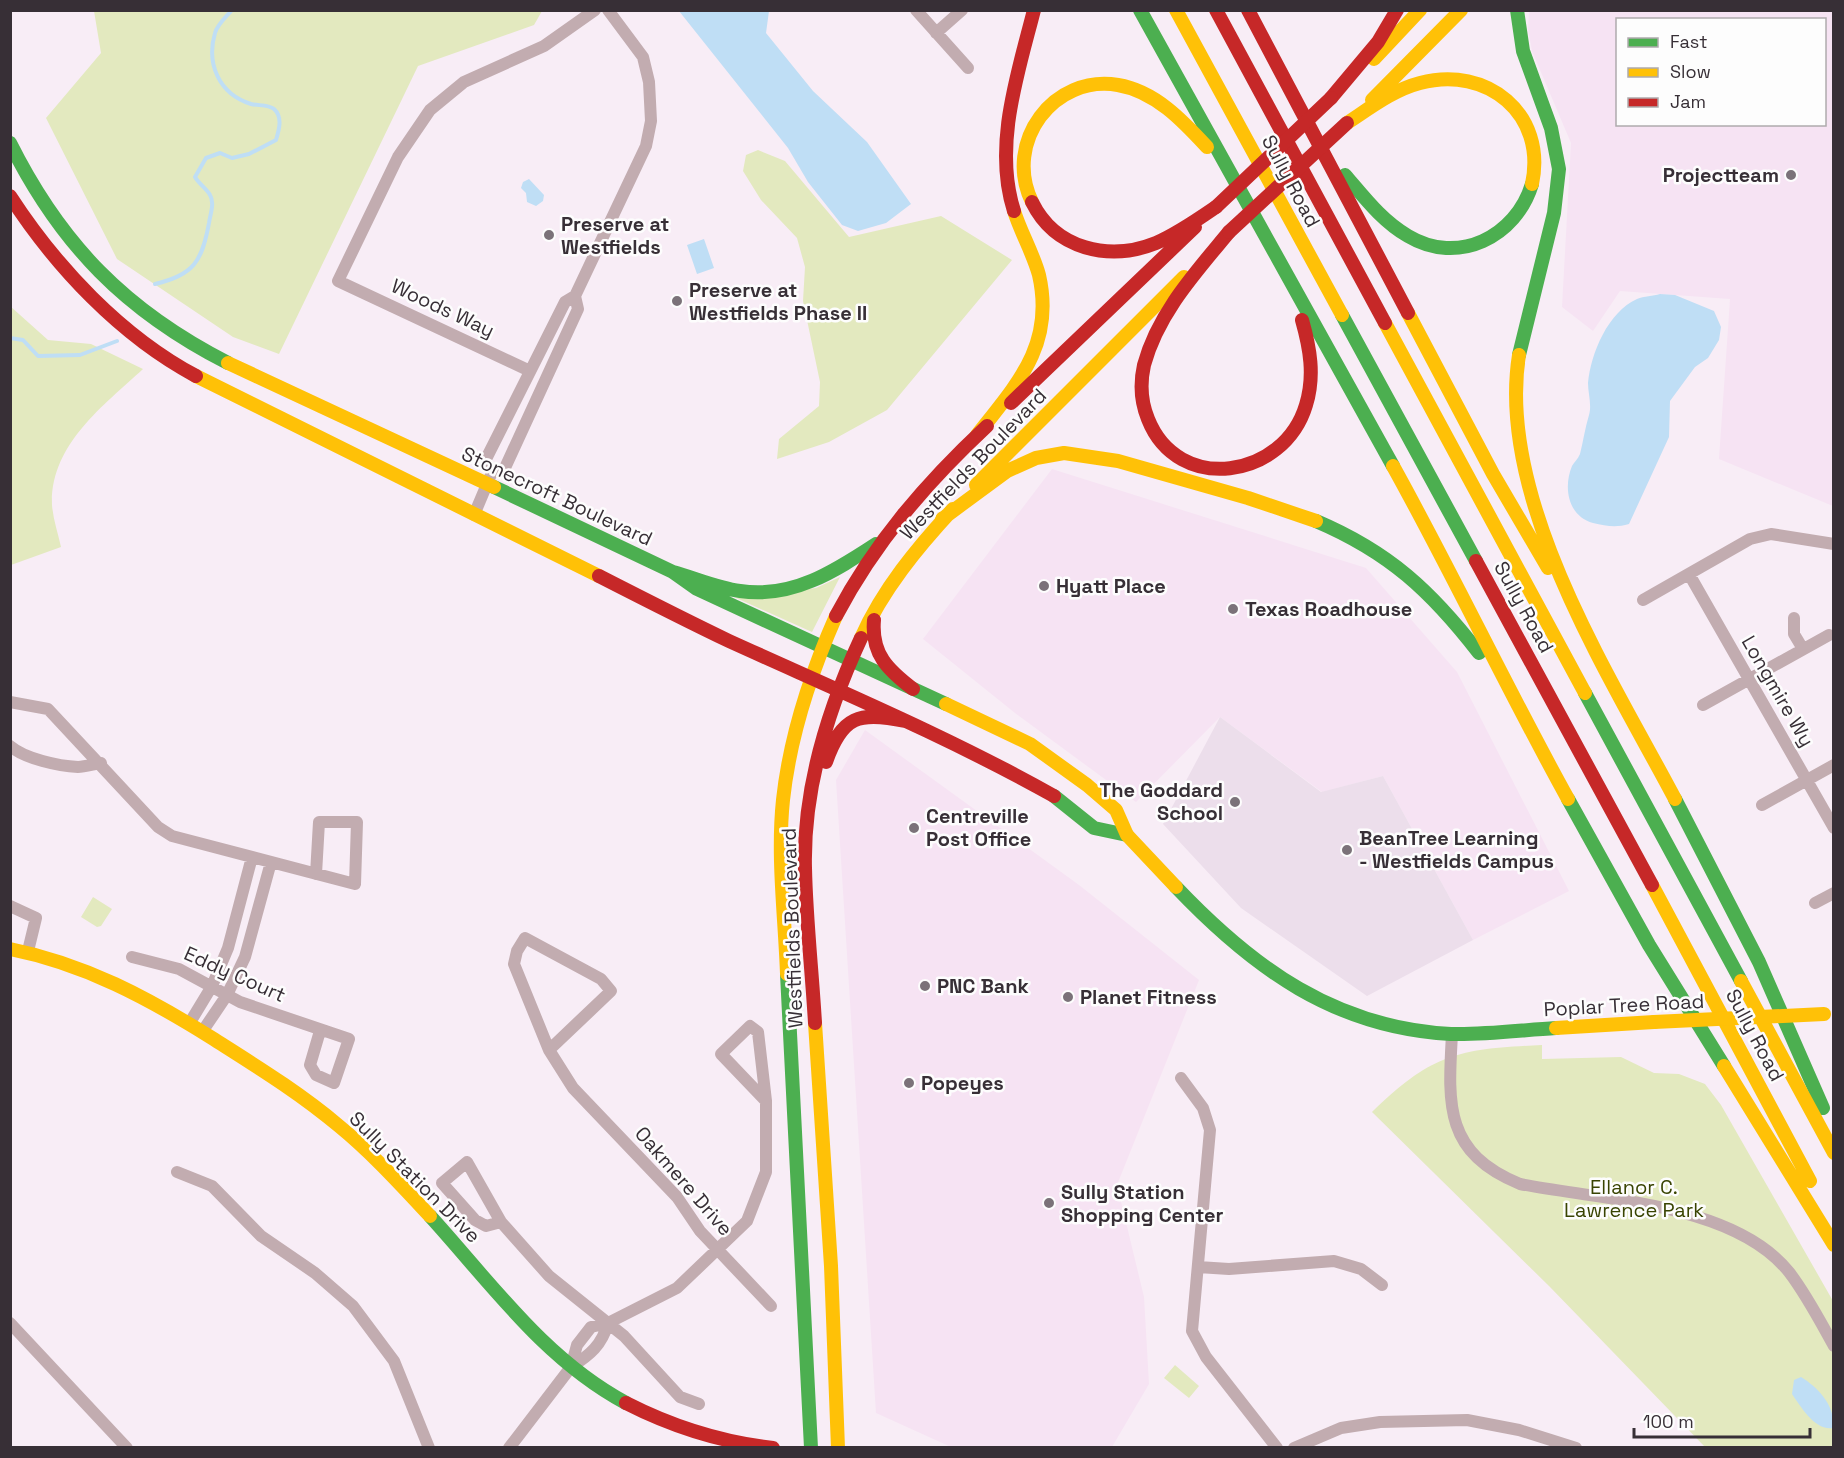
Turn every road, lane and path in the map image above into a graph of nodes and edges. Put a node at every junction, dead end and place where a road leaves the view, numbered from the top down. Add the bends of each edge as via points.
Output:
1 (595, 10) edge
2 (608, 10) edge
3 (916, 10) edge
4 (962, 10) edge
5 (1034, 10) edge
6 (1140, 10) edge
7 (1176, 10) edge
8 (1216, 10) edge
9 (1248, 10) edge
10 (1253, 10) edge
11 (1397, 10) edge
12 (1420, 10) edge
13 (1461, 10) edge
14 (1517, 10) edge
15 (936, 33) junction
16 (1268, 47) junction
17 (968, 68) dead end
18 (1331, 98) junction
19 (1347, 123) junction
20 (1318, 142) junction
21 (10, 143) edge
22 (1227, 171) junction
23 (10, 196) edge
24 (1215, 207) junction
25 (1229, 232) junction
26 (1278, 264) junction
27 (575, 296) junction
28 (530, 371) junction
29 (977, 435) junction
30 (490, 478) junction
31 (474, 515) junction
32 (942, 519) junction
33 (884, 538) junction
34 (1833, 544) edge
35 (673, 572) junction
36 (1689, 574) junction
37 (1643, 600) dead end
38 (876, 609) junction
39 (1794, 618) dead end
40 (1829, 635) dead end
41 (823, 647) junction
42 (1803, 649) junction
43 (851, 658) junction
44 (1602, 659) junction
45 (810, 678) junction
46 (1749, 679) junction
47 (838, 689) junction
48 (913, 689) junction
49 (10, 702) edge
50 (1703, 705) dead end
51 (1520, 713) junction
52 (905, 721) junction
53 (10, 746) edge
54 (101, 763) junction
55 (1833, 765) edge
56 (1807, 780) junction
57 (1762, 805) dead end
58 (1833, 828) edge
59 (806, 835) junction
60 (1127, 835) junction
61 (252, 857) junction
62 (271, 862) junction
63 (316, 874) junction
64 (1833, 893) edge
65 (1815, 903) dead end
66 (10, 906) edge
67 (10, 949) edge
68 (28, 951) junction
69 (132, 957) dead end
70 (212, 986) junction
71 (227, 995) junction
72 (1829, 1014) edge
73 (189, 1024) junction
74 (320, 1031) dead end
75 (202, 1032) junction
76 (1452, 1034) junction
77 (549, 1050) junction
78 (1181, 1078) dead end
79 (766, 1101) junction
80 (1833, 1133) edge
81 (1833, 1153) edge
82 (177, 1172) dead end
83 (501, 1222) junction
84 (1833, 1225) edge
85 (1833, 1245) edge
86 (718, 1250) junction
87 (1198, 1267) junction
88 (1382, 1285) dead end
89 (771, 1306) dead end
90 (10, 1323) edge
91 (608, 1323) junction
92 (1833, 1346) edge
93 (571, 1367) junction
94 (699, 1404) dead end
95 (127, 1448) edge
96 (429, 1448) edge
97 (509, 1448) edge
98 (773, 1448) edge
99 (812, 1448) edge
100 (838, 1448) edge
101 (1277, 1448) edge
102 (1294, 1448) edge
103 (1576, 1448) edge

1 - 28 street, Woods Way via 544,46 464,82 430,110 398,157 338,281
2 - 27 street via 643,57 651,94 650,134
3 - 15 street
4 - 15 street
5 - 29 main road via 1010,106 1006,147 1008,188 1040,283 1038,338 1029,366
6 - 22 main road
7 - 84 main road, Sully Road via 1586,761
8 - 81 main road, Sully Road
9 - 16 main road
10 - 16 main road
11 - 18 main road via 1378,42
12 - 18 main road, Westfields Boulevard
13 - 19 main road, Westfields Boulevard
14 - 44 main road via 1520,46 1554,133 1559,169 1554,215 1519,352 1515,385 1517,424 1527,483 1556,560
15 - 17 street
16 - 20 main road
18 - 24 main road, Westfields Boulevard, bridge
19 - 20 main road via 1386,97 1419,84 1462,79 1486,87 1507,99 1533,138 1536,163 1528,199 1517,218 1488,241 1463,248 1434,246 1390,223
19 - 25 main road, Westfields Boulevard, bridge
20 - 44 main road via 1492,474
21 - 30 main road, Stonecroft Boulevard via 25,176 65,235 109,283 150,316 195,345
22 - 24 main road via 1197,136 1154,99 1124,85 1092,84 1066,94 1031,126 1025,142 1023,164 1034,210 1064,239 1085,249 1137,249 1174,234
22 - 26 main road
23 - 31 main road via 81,287 161,355 245,403
24 - 29 main road, Westfields Boulevard
25 - 26 main road via 1164,317 1144,367 1140,392 1145,414 1158,440 1178,457 1205,468 1236,469 1272,455 1296,431 1306,410 1311,357 1303,323
25 - 32 main road, Westfields Boulevard
26 - 51 main road via 1429,531
27 - 28 street via 565,302
27 - 30 street via 577,313 517,444 504,470
28 - 30 street via 485,461
29 - 33 main road, Westfields Boulevard via 930,480
30 - 31 street
30 - 35 main road, Stonecroft Boulevard
31 - 45 main road
32 - 38 main road, Westfields Boulevard
32 - 51 main road via 1007,472 1057,453 1102,458 1295,514 1357,540 1420,582 1483,658
33 - 35 main road via 821,579 787,589 740,591
33 - 41 main road, Westfields Boulevard via 843,605
34 - 36 street via 1762,535 1750,538
35 - 41 main road, Stonecroft Boulevard via 697,589
36 - 37 street
36 - 46 street, Longmire Wy
38 - 43 main road, Westfields Boulevard
38 - 48 main road via 872,642 887,668
39 - 42 street via 1794,634
40 - 42 street
41 - 43 main road, Stonecroft Boulevard
41 - 45 main road, Westfields Boulevard
42 - 46 street
43 - 47 main road, Westfields Boulevard
43 - 48 main road, Stonecroft Boulevard
44 - 80 main road via 1773,991
45 - 47 main road
45 - 99 main road, Westfields Boulevard via 788,765 782,845
46 - 50 street
46 - 56 street, Longmire Wy
47 - 52 main road
47 - 59 main road, Westfields Boulevard via 813,772
48 - 60 main road, Stonecroft Boulevard via 1048,756 1116,810
49 - 54 street via 48,709
51 - 85 main road via 1649,945
52 - 59 main road via 867,714 842,728 830,749 815,822
52 - 60 main road via 1046,790 1094,828
53 - 54 street via 17,752 67,765
54 - 61 street via 158,827 172,836
55 - 56 street
56 - 57 street
56 - 58 street, Longmire Wy
59 - 100 main road, Westfields Boulevard via 805,876 831,1266
60 - 76 main road, Stonecroft Boulevard via 1217,930 1286,984 1363,1019
61 - 62 street
61 - 70 street via 228,948
62 - 63 street
62 - 71 street via 245,957
63 - 63 street via 319,822 357,822 355,884
64 - 65 street
66 - 68 street via 36,918
67 - 68 main road, Sully Station Drive
68 - 73 main road, Sully Station Drive via 110,979
69 - 70 street, Eddy Court via 179,969
70 - 71 street, Eddy Court
70 - 73 street
71 - 74 street, Eddy Court
71 - 75 street
72 - 76 main road, Poplar Tree Road, bridge
73 - 75 main road, Sully Station Drive
75 - 93 main road, Sully Station Drive via 276,1080 370,1154 529,1328
76 - 92 street via 1449,1086 1453,1118 1476,1157 1500,1176 1520,1184 1683,1212 1736,1231 1760,1245 1788,1271
77 - 77 street, Oakmere Drive via 514,964 525,938 601,979 611,991
77 - 86 street, Oakmere Drive via 573,1088 677,1197
78 - 87 street via 1203,1108 1210,1130
79 - 79 street via 721,1054 750,1026 758,1032
79 - 86 street via 766,1172 760,1193 747,1221
82 - 96 street via 212,1186 261,1236 315,1273 353,1306 394,1361
83 - 83 street via 467,1162 442,1183 475,1220 486,1226
83 - 91 street via 549,1276
86 - 89 street, Oakmere Drive
86 - 91 street via 677,1288
87 - 88 street via 1229,1269 1334,1261 1361,1269
87 - 101 street via 1192,1331 1196,1341
90 - 95 street
91 - 93 street via 591,1328 578,1345
91 - 94 street via 680,1397
93 - 97 street
93 - 98 main road, Sully Station Drive via 652,1417 720,1439
102 - 103 street via 1341,1428 1467,1420 1519,1430

